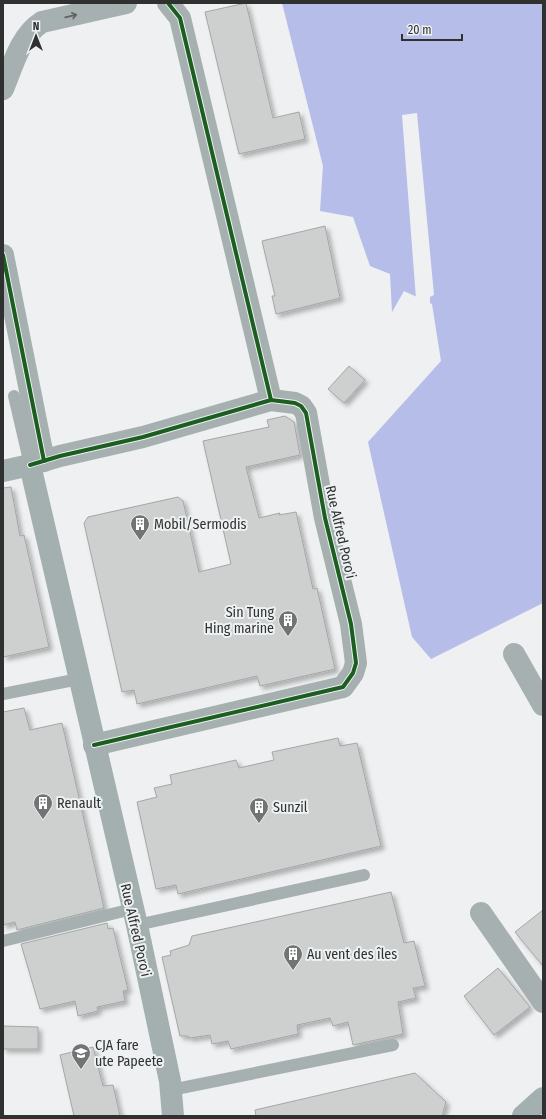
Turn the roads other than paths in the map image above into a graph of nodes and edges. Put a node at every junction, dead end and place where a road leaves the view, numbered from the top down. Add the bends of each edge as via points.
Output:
1 (126, 3) edge
2 (168, 3) edge
3 (3, 89) edge
4 (3, 254) edge
5 (14, 396) dead end
6 (271, 400) junction
7 (37, 463) junction
8 (3, 470) edge
9 (514, 654) dead end
10 (79, 679) junction
11 (3, 694) edge
12 (543, 705) edge
13 (94, 745) junction
14 (364, 875) dead end
15 (480, 913) dead end
16 (134, 917) junction
17 (3, 940) edge
18 (543, 1002) edge
19 (394, 1046) dead end
20 (171, 1090) junction
21 (543, 1098) edge
22 (173, 1116) edge
23 (523, 1116) edge

3 -> 1 street via 26,36 42,22
2 - 6 street via 180,18
4 - 7 street
5 - 7 lane
6 - 7 street, Rue Alfred Poro'i via 157,433
6 - 13 street, Rue Alfred Poro'i via 295,403 306,413 325,518 351,624 356,664 352,673 343,687
7 - 8 main road, Rue Alfred Poro'i
7 - 10 main road, Rue Alfred Poro'i
9 - 12 street
10 - 11 lane
10 - 13 main road, Rue Alfred Poro'i
13 - 16 main road, Rue Alfred Poro'i
14 - 16 lane
15 - 18 street
16 - 17 lane
16 - 20 main road, Rue Alfred Poro'i
19 - 20 lane
20 - 22 main road, Rue Alfred Poro'i
21 - 23 main road

